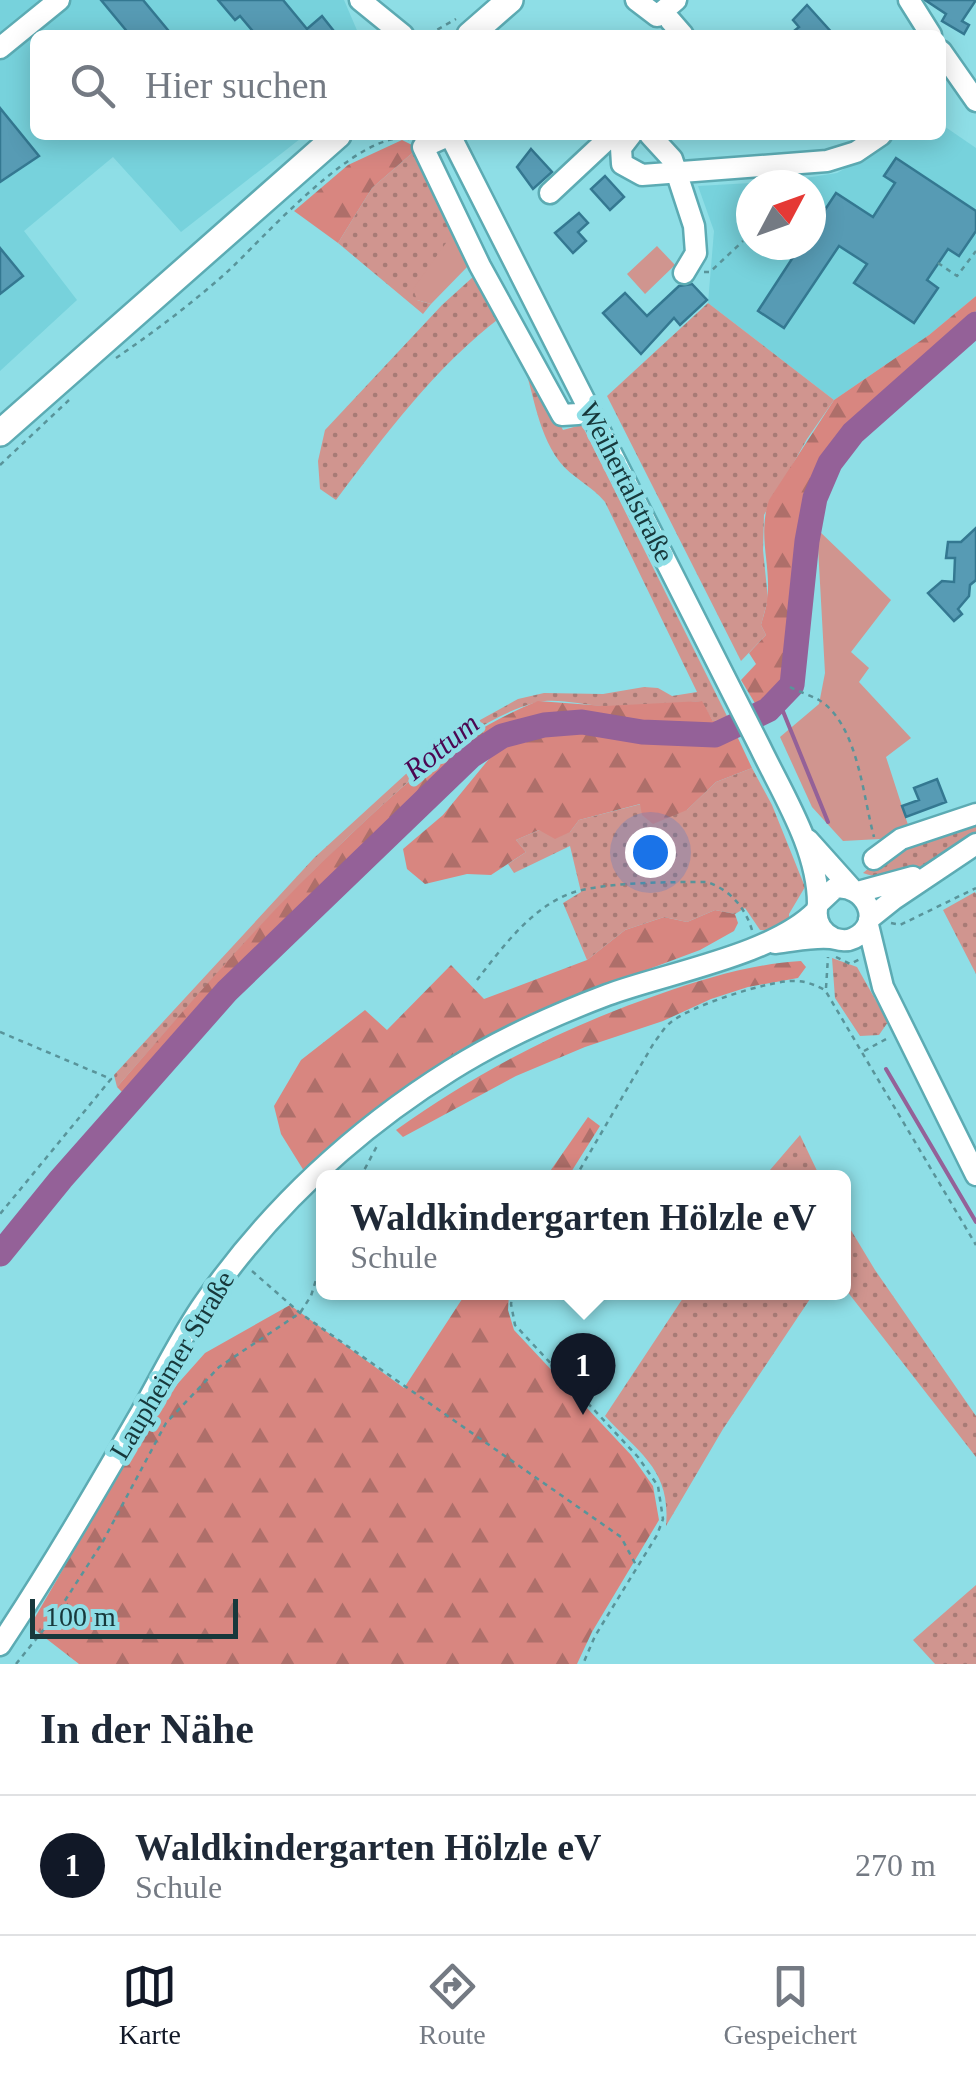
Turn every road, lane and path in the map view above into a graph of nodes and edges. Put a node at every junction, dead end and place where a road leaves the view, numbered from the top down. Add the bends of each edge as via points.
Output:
1 (59, 0) edge
2 (510, 0) edge
3 (636, 0) edge
4 (909, 0) edge
5 (362, 1) edge
6 (676, 18) edge
7 (466, 29) edge
8 (373, 30) edge
9 (405, 30) edge
10 (927, 30) edge
11 (3, 40) edge
12 (946, 66) edge
13 (976, 101) edge
14 (337, 140) edge
15 (391, 140) edge
16 (414, 140) edge
17 (439, 140) edge
18 (453, 140) edge
19 (618, 140) edge
20 (622, 140) edge
21 (655, 140) edge
22 (873, 140) edge
23 (423, 147) junction
24 (678, 173) junction
25 (550, 193) dead end
26 (736, 248) edge
27 (976, 250) edge
28 (938, 263) dead end
29 (686, 270) joint
30 (114, 360) dead end
31 (71, 398) dead end
32 (590, 409) junction
33 (0, 433) edge
34 (0, 465) edge
35 (790, 687) dead end
36 (976, 814) edge
37 (800, 831) junction
38 (976, 844) edge
39 (876, 856) joint
40 (943, 865) junction
41 (976, 888) edge
42 (854, 890) junction
43 (817, 907) junction
44 (874, 922) junction
45 (834, 944) junction
46 (760, 945) junction
47 (476, 980) dead end
48 (883, 987) junction
49 (825, 990) junction
50 (903, 1030) junction
51 (0, 1032) edge
52 (862, 1052) junction
53 (384, 1137) dead end
54 (321, 1170) edge
55 (365, 1170) edge
56 (579, 1170) edge
57 (316, 1174) edge
58 (976, 1174) edge
59 (0, 1214) edge
60 (976, 1246) edge
61 (259, 1277) dead end
62 (316, 1280) edge
63 (512, 1300) edge
64 (300, 1313) junction
65 (637, 1567) junction
66 (0, 1645) edge
67 (16, 1664) edge
68 (583, 1664) edge

1 - 11 street
2 - 7 main road
3 - 6 street via 656,16
4 - 10 street
5 - 8 street
5 - 9 street
12 - 13 street
14 - 33 main road
15 - 30 path via 344,164 216,281
16 - 23 path
17 - 23 street
18 - 32 street, Weihertalstraße
19 - 25 street
20 - 24 street via 627,169
21 - 24 street
22 - 24 street via 827,161
23 - 32 street via 562,415
24 - 29 street via 697,240
26 - 29 path via 710,272
27 - 28 path via 957,276
31 - 34 path
32 - 37 street, Weihertalstraße
35 - 39 path via 820,701 842,725
36 - 39 street via 901,839
37 - 42 street, Weihertalstraße
37 - 43 street, Weihertalstraße via 818,883
38 - 40 street
40 - 42 street via 888,886
40 - 44 street
41 - 44 path via 900,925
42 - 43 street via 835,888
42 - 44 street
43 - 45 street via 820,928
43 - 46 street, Laupheimer Straße
44 - 45 street
44 - 48 street
45 - 46 street, Laupheimer Straße via 814,937
45 - 48 street
45 - 49 path
46 - 47 path via 739,904 707,882 580,890 522,926
46 - 54 street, Laupheimer Straße via 551,1018 452,1069
48 - 50 street
49 - 52 path
49 - 56 path via 792,980 707,1003 670,1022
50 - 52 path
50 - 58 street
51 - 59 path via 111,1079
52 - 60 path
53 - 55 path
57 - 66 street, Laupheimer Straße via 203,1304
61 - 64 path
62 - 64 path
63 - 65 path via 514,1324 658,1486 664,1519
64 - 65 path via 621,1537
64 - 67 path via 219,1367 166,1423 102,1543
65 - 68 path

